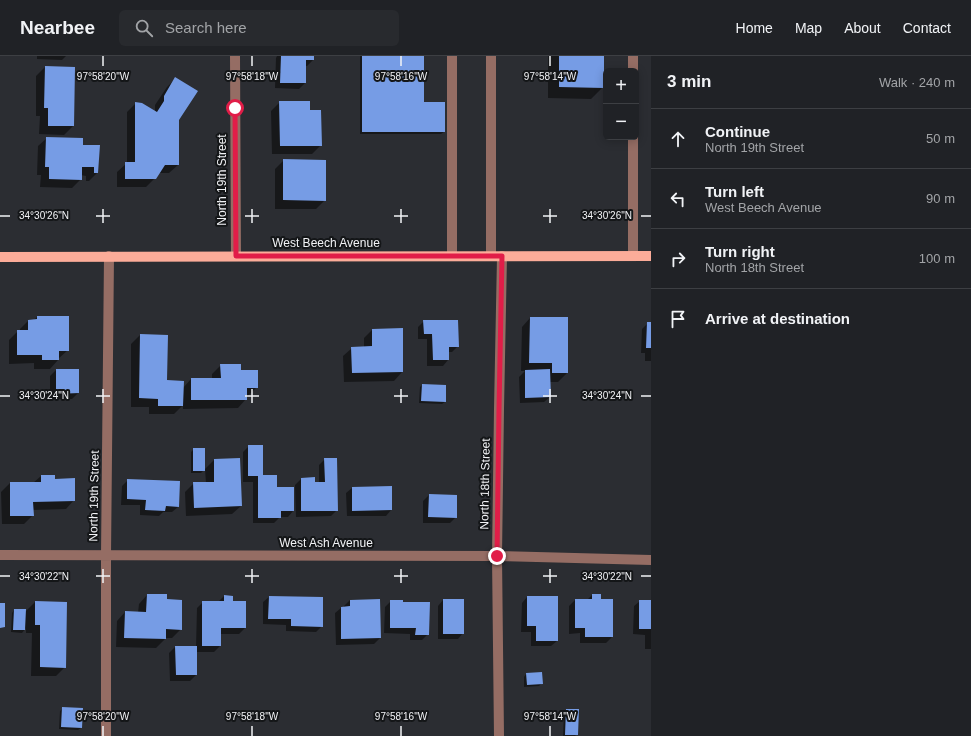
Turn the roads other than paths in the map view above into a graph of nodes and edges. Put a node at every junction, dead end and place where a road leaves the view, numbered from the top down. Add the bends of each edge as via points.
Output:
1 (234, 56) edge
2 (452, 56) edge
3 (492, 56) edge
4 (632, 56) edge
5 (632, 68) edge
6 (633, 140) edge
7 (109, 256) junction
8 (236, 256) junction
9 (452, 256) junction
10 (490, 256) junction
11 (502, 256) junction
12 (633, 256) junction
13 (651, 256) edge
14 (0, 257) edge
15 (0, 555) edge
16 (106, 555) junction
17 (497, 556) junction
18 (651, 560) edge
19 (106, 736) edge
20 (500, 736) edge

1 - 8 street, North 19th Street
2 - 9 street
3 - 10 street
4 - 5 street
6 - 12 street
7 - 8 main road, West Beech Avenue
7 - 14 main road, West Beech Avenue
7 - 16 street, North 19th Street
8 - 9 main road, West Beech Avenue
9 - 10 main road, West Beech Avenue
10 - 11 main road, West Beech Avenue
11 - 12 main road, West Beech Avenue
11 - 17 street, North 18th Street
12 - 13 main road, West Beech Avenue
15 - 16 street, West Ash Avenue
16 - 17 street, West Ash Avenue
16 - 19 street, North 19th Street
17 - 18 street, West Ash Avenue
17 - 20 street, North 18th Street

